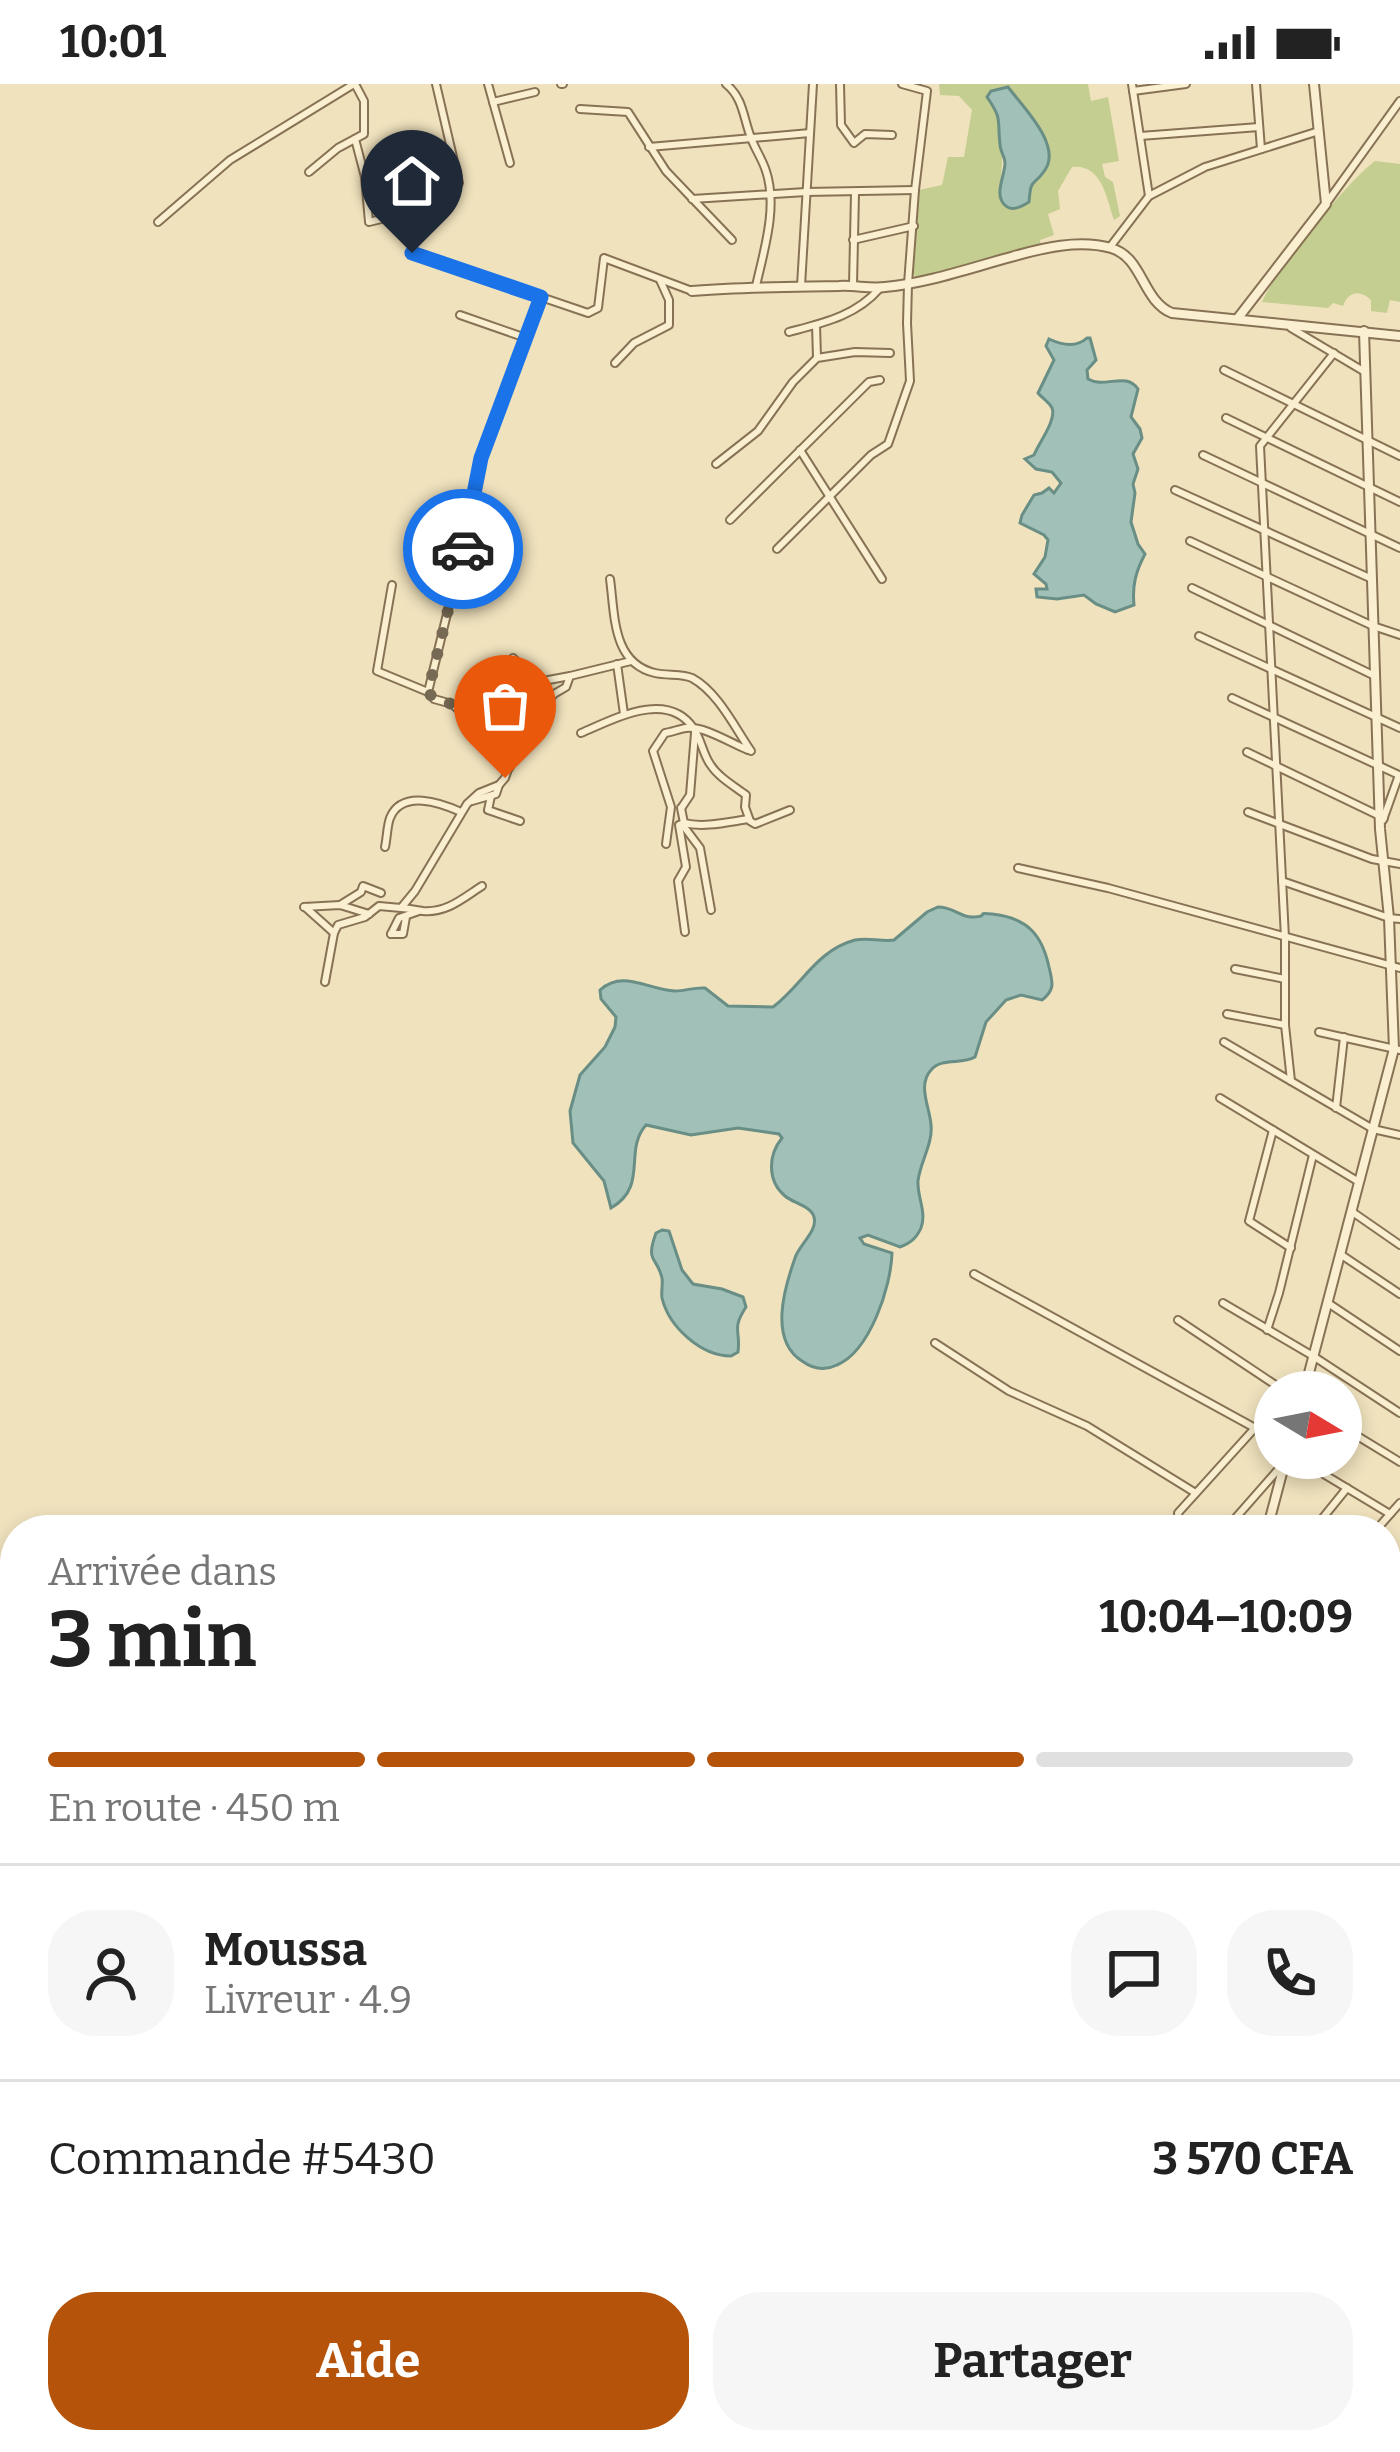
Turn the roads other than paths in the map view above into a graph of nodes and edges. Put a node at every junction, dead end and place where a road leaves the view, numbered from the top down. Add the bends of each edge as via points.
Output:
1 (355, 84) edge
2 (436, 84) edge
3 (488, 84) edge
4 (726, 84) edge
5 (813, 84) edge
6 (840, 84) edge
7 (902, 84) edge
8 (1186, 84) edge
9 (1256, 84) edge
10 (1314, 84) edge
11 (1132, 88) edge
12 (535, 92) dead end
13 (1400, 101) edge
14 (493, 102) junction
15 (580, 109) dead end
16 (1259, 127) junction
17 (1319, 131) junction
18 (810, 134) junction
19 (892, 135) dead end
20 (1140, 136) junction
21 (750, 138) junction
22 (355, 139) junction
23 (649, 147) junction
24 (1261, 149) junction
25 (510, 163) dead end
26 (309, 172) dead end
27 (915, 190) junction
28 (806, 192) junction
29 (855, 193) junction
30 (770, 194) junction
31 (1149, 196) junction
32 (692, 199) junction
33 (1326, 204) junction
34 (419, 210) junction
35 (158, 222) dead end
36 (914, 226) junction
37 (853, 240) junction
38 (732, 241) dead end
39 (1110, 248) junction
40 (660, 280) junction
41 (908, 284) junction
42 (853, 285) junction
43 (756, 286) junction
44 (801, 286) junction
45 (880, 288) junction
46 (692, 291) joint
47 (541, 297) junction
48 (460, 315) dead end
49 (1237, 319) junction
50 (1284, 323) junction
51 (816, 325) junction
52 (1364, 331) junction
53 (789, 332) dead end
54 (1400, 336) edge
55 (526, 338) junction
56 (890, 353) dead end
57 (1334, 353) junction
58 (817, 358) junction
59 (615, 363) dead end
60 (1224, 370) dead end
61 (1365, 372) junction
62 (880, 380) dead end
63 (1294, 404) junction
64 (1226, 418) dead end
65 (1267, 438) junction
66 (1367, 440) junction
67 (800, 450) junction
68 (1203, 455) dead end
69 (1400, 456) edge
70 (716, 464) dead end
71 (1262, 483) junction
72 (1369, 488) junction
73 (1175, 490) dead end
74 (829, 497) junction
75 (1400, 502) edge
76 (730, 520) dead end
77 (1264, 529) junction
78 (1370, 535) junction
79 (1190, 542) dead end
80 (1400, 548) edge
81 (777, 549) dead end
82 (1265, 576) junction
83 (610, 579) dead end
84 (882, 579) dead end
85 (1372, 579) junction
86 (392, 585) dead end
87 (1192, 588) dead end
88 (1268, 624) junction
89 (1373, 626) junction
90 (1400, 635) edge
91 (1199, 636) dead end
92 (513, 658) dead end
93 (631, 661) junction
94 (617, 664) junction
95 (1271, 670) junction
96 (571, 676) junction
97 (1375, 676) junction
98 (428, 692) junction
99 (1232, 698) dead end
100 (624, 716) junction
101 (1272, 716) junction
102 (536, 719) junction
103 (1376, 719) junction
104 (1400, 728) edge
105 (695, 730) junction
106 (580, 733) dead end
107 (1247, 752) dead end
108 (1275, 765) junction
109 (1378, 765) junction
110 (1400, 773) edge
111 (499, 785) junction
112 (491, 796) junction
113 (469, 802) junction
114 (681, 808) junction
115 (790, 809) dead end
116 (462, 812) junction
117 (1248, 812) dead end
118 (670, 814) junction
119 (1382, 817) junction
120 (749, 819) junction
121 (520, 820) dead end
122 (684, 823) junction
123 (1279, 825) junction
124 (666, 844) dead end
125 (385, 847) dead end
126 (1385, 861) junction
127 (1400, 864) edge
128 (1018, 868) dead end
129 (1282, 880) junction
130 (482, 886) dead end
131 (381, 893) dead end
132 (340, 905) junction
133 (401, 908) junction
134 (711, 910) dead end
135 (419, 911) junction
136 (369, 914) junction
137 (406, 917) dead end
138 (1389, 918) junction
139 (1400, 919) edge
140 (334, 932) junction
141 (685, 932) dead end
142 (1285, 938) junction
143 (1395, 967) edge
144 (1235, 969) dead end
145 (1285, 980) junction
146 (325, 982) dead end
147 (1227, 1014) dead end
148 (1285, 1025) junction
149 (1319, 1032) dead end
150 (1344, 1037) junction
151 (1224, 1042) dead end
152 (1397, 1049) edge
153 (1291, 1081) junction
154 (1220, 1098) dead end
155 (1336, 1108) junction
156 (1373, 1129) junction
157 (1273, 1130) junction
158 (1400, 1135) edge
159 (1313, 1155) junction
160 (1359, 1182) junction
161 (1352, 1211) junction
162 (1400, 1245) edge
163 (1291, 1248) junction
164 (1340, 1254) junction
165 (974, 1274) dead end
166 (1400, 1294) edge
167 (1327, 1302) junction
168 (1223, 1304) dead end
169 (1178, 1320) dead end
170 (1267, 1330) junction
171 (934, 1343) dead end
172 (1400, 1351) edge
173 (1313, 1356) junction
174 (1254, 1371) edge
175 (1309, 1371) edge
176 (1400, 1413) edge
177 (1254, 1427) edge
178 (1254, 1429) edge
179 (1362, 1439) edge
180 (1400, 1462) edge
181 (1269, 1479) edge
182 (1281, 1479) edge
183 (1332, 1479) edge
184 (1347, 1488) junction
185 (1195, 1492) junction
186 (1400, 1503) edge
187 (1390, 1514) joint
188 (1178, 1515) edge
189 (1238, 1515) edge
190 (1271, 1515) edge
191 (1325, 1515) edge

1 - 22 street via 364,100 364,134
1 - 35 street via 240,153
2 - 34 street via 459,183 419,194
3 - 14 street
4 - 21 street
5 - 18 street
6 - 19 street via 841,125 854,143 866,134
7 - 27 street via 927,92
8 - 11 street
9 - 16 street
10 - 17 street
11 - 20 street
12 - 14 street
13 - 33 street
14 - 25 street
15 - 23 street via 628,112
16 - 20 street
16 - 24 street
17 - 24 street
17 - 33 street
18 - 21 street
18 - 28 street
20 - 31 street
21 - 23 street
21 - 30 street
22 - 26 street
22 - 34 street via 369,222
23 - 32 street
24 - 31 street
27 - 29 street
27 - 36 street
28 - 29 street
28 - 30 street
28 - 44 street
29 - 37 street
30 - 32 street
30 - 43 street
31 - 39 street
32 - 38 street
33 - 49 street
34 - 47 street via 412,253
36 - 37 street
36 - 41 street
37 - 42 street
39 - 41 street via 1048,248
39 - 49 street via 1127,256 1165,310
40 - 46 street
40 - 47 street via 604,258 598,308 588,313
40 - 59 street via 669,325
41 - 45 street
41 - 74 street via 910,381 889,444
42 - 44 street
42 - 45 street
43 - 44 street
43 - 46 street
45 - 51 street via 843,317
47 - 55 street
48 - 55 street
49 - 50 street
50 - 52 street
50 - 57 street
51 - 53 street
51 - 58 street
52 - 54 street
52 - 61 street
55 - 98 street via 481,458
56 - 58 street
57 - 61 street
57 - 63 street
58 - 70 street via 758,430
60 - 63 street
61 - 66 street
62 - 67 street
63 - 65 street
63 - 66 street
64 - 65 street
65 - 71 street via 1260,446
65 - 72 street
66 - 69 street
66 - 72 street
67 - 74 street
67 - 76 street
68 - 71 street
71 - 77 street
71 - 78 street
72 - 75 street
72 - 78 street
73 - 77 street
74 - 81 street
74 - 84 street
77 - 82 street
77 - 85 street
78 - 80 street
78 - 85 street
79 - 82 street
82 - 88 street
82 - 89 street
83 - 93 street via 619,644
85 - 89 street
86 - 98 street via 377,671
87 - 88 street
88 - 95 street
88 - 97 street
89 - 90 street
89 - 97 street
91 - 95 street
92 - 96 street via 538,682
93 - 94 street
93 - 105 street via 701,685 752,751
94 - 96 street
94 - 100 street
95 - 101 street
95 - 103 street
96 - 102 street
97 - 103 street
98 - 102 street via 500,726
99 - 101 street
100 - 105 street via 662,708
100 - 106 street
101 - 108 street
101 - 109 street
102 - 111 street
103 - 104 street
103 - 109 street
105 - 114 street via 690,795
105 - 118 street via 665,733 653,751
105 - 120 street via 709,764 746,796
107 - 108 street
108 - 119 street
108 - 123 street
109 - 110 street
109 - 119 street
110 - 119 street
111 - 112 street
111 - 113 street
112 - 113 street
112 - 121 street via 488,810
113 - 116 street
114 - 118 street
114 - 122 street
115 - 120 street via 755,824
116 - 125 street via 429,801 400,805
116 - 133 street
117 - 123 street
118 - 124 street
119 - 126 street
120 - 122 street
122 - 134 street via 700,848
122 - 141 street via 686,867 678,881
123 - 126 street
123 - 129 street
126 - 127 street
126 - 138 street
128 - 142 street
129 - 138 street
129 - 142 street
130 - 135 street via 460,904
131 - 132 street via 363,886
132 - 136 street
132 - 140 street via 304,907
133 - 135 street
133 - 136 street via 379,906
135 - 137 street
136 - 140 street
138 - 139 street
138 - 143 street
140 - 146 street
142 - 143 street
142 - 145 street
143 - 152 street
144 - 145 street
145 - 148 street
147 - 148 street
148 - 153 street
149 - 150 street
150 - 152 street
150 - 155 street
151 - 153 street
152 - 156 street
153 - 155 street
154 - 157 street
155 - 156 street
156 - 158 street
156 - 160 street
157 - 159 street
157 - 163 street via 1249,1221
159 - 160 street
159 - 163 street
160 - 161 street
161 - 162 street
161 - 164 street
163 - 170 street
164 - 166 street
164 - 167 street
165 - 177 street
167 - 172 street
167 - 173 street
168 - 170 street
169 - 174 street
170 - 173 street
171 - 185 street
173 - 175 street
173 - 176 street
178 - 185 street
179 - 180 street
181 - 189 street
182 - 190 street
183 - 184 street
184 - 187 street
184 - 191 street
185 - 188 street
186 - 187 street

